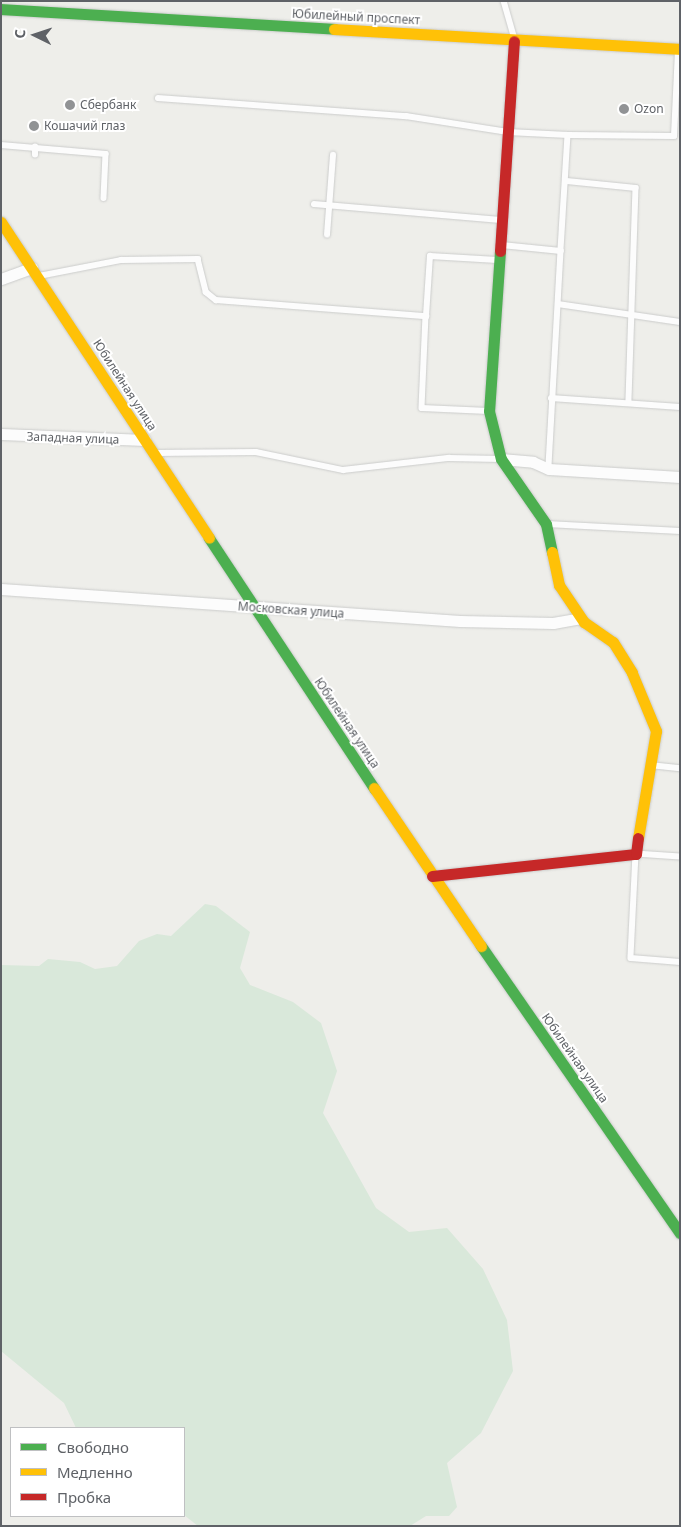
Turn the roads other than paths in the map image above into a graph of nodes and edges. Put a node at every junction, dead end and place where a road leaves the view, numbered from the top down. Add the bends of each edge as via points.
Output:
1 (504, 1) edge
2 (1, 9) edge
3 (514, 40) junction
4 (679, 49) edge
5 (158, 98) dead end
6 (508, 132) junction
7 (568, 135) junction
8 (677, 136) edge
9 (1, 145) edge
10 (35, 147) junction
11 (35, 155) dead end
12 (332, 155) dead end
13 (567, 181) junction
14 (104, 198) dead end
15 (314, 204) dead end
16 (330, 205) junction
17 (500, 220) junction
18 (1, 222) edge
19 (327, 235) dead end
20 (497, 244) junction
21 (560, 251) junction
22 (497, 260) junction
23 (34, 272) junction
24 (1, 279) edge
25 (558, 304) junction
26 (426, 316) junction
27 (635, 319) junction
28 (680, 322) edge
29 (551, 398) junction
30 (629, 403) junction
31 (680, 407) edge
32 (488, 411) junction
33 (1, 434) edge
34 (145, 440) junction
35 (155, 453) junction
36 (501, 459) junction
37 (549, 469) junction
38 (680, 477) edge
39 (546, 524) junction
40 (680, 531) edge
41 (1, 589) edge
42 (253, 608) junction
43 (581, 618) junction
44 (648, 765) junction
45 (680, 768) edge
46 (636, 854) junction
47 (680, 857) edge
48 (432, 876) junction
49 (680, 962) edge
50 (680, 1233) edge

1 - 3 lane
2 - 3 main road, Юбилейный проспект
3 - 4 main road, Юбилейный проспект
3 - 6 main road
4 - 8 lane
5 - 6 lane via 406,116
6 - 7 lane
6 - 17 main road
7 - 8 lane
7 - 13 lane
9 - 10 lane
10 - 11 lane
10 - 14 lane via 106,154
12 - 16 lane
13 - 21 lane
13 - 27 lane via 636,188
15 - 16 lane
16 - 17 lane
16 - 19 lane
17 - 20 main road
18 - 23 main road, Юбилейная улица
20 - 21 lane
20 - 22 main road
21 - 25 lane
22 - 26 lane via 430,256
22 - 32 main road
23 - 24 street
23 - 26 lane via 122,260 198,259 206,292 216,300
23 - 34 main road, Юбилейная улица
25 - 27 lane via 618,309
25 - 29 lane
26 - 32 lane via 422,408
27 - 28 lane
27 - 30 lane
29 - 30 lane
29 - 37 lane
30 - 31 lane
32 - 36 main road
33 - 34 street, Западная улица
34 - 35 main road, Юбилейная улица
35 - 36 lane via 256,452 343,470 449,458
35 - 42 main road, Юбилейная улица
36 - 37 street via 533,462
36 - 39 main road
37 - 38 street
39 - 40 lane
39 - 43 main road via 559,585
41 - 42 street, Московская улица
42 - 43 street, Московская улица via 460,621 553,623
42 - 48 main road, Юбилейная улица
43 - 44 main road via 612,642 632,673 656,731
44 - 45 lane
44 - 46 main road
46 - 47 lane
46 - 48 main road
46 - 49 lane via 631,958
48 - 50 main road, Юбилейная улица

